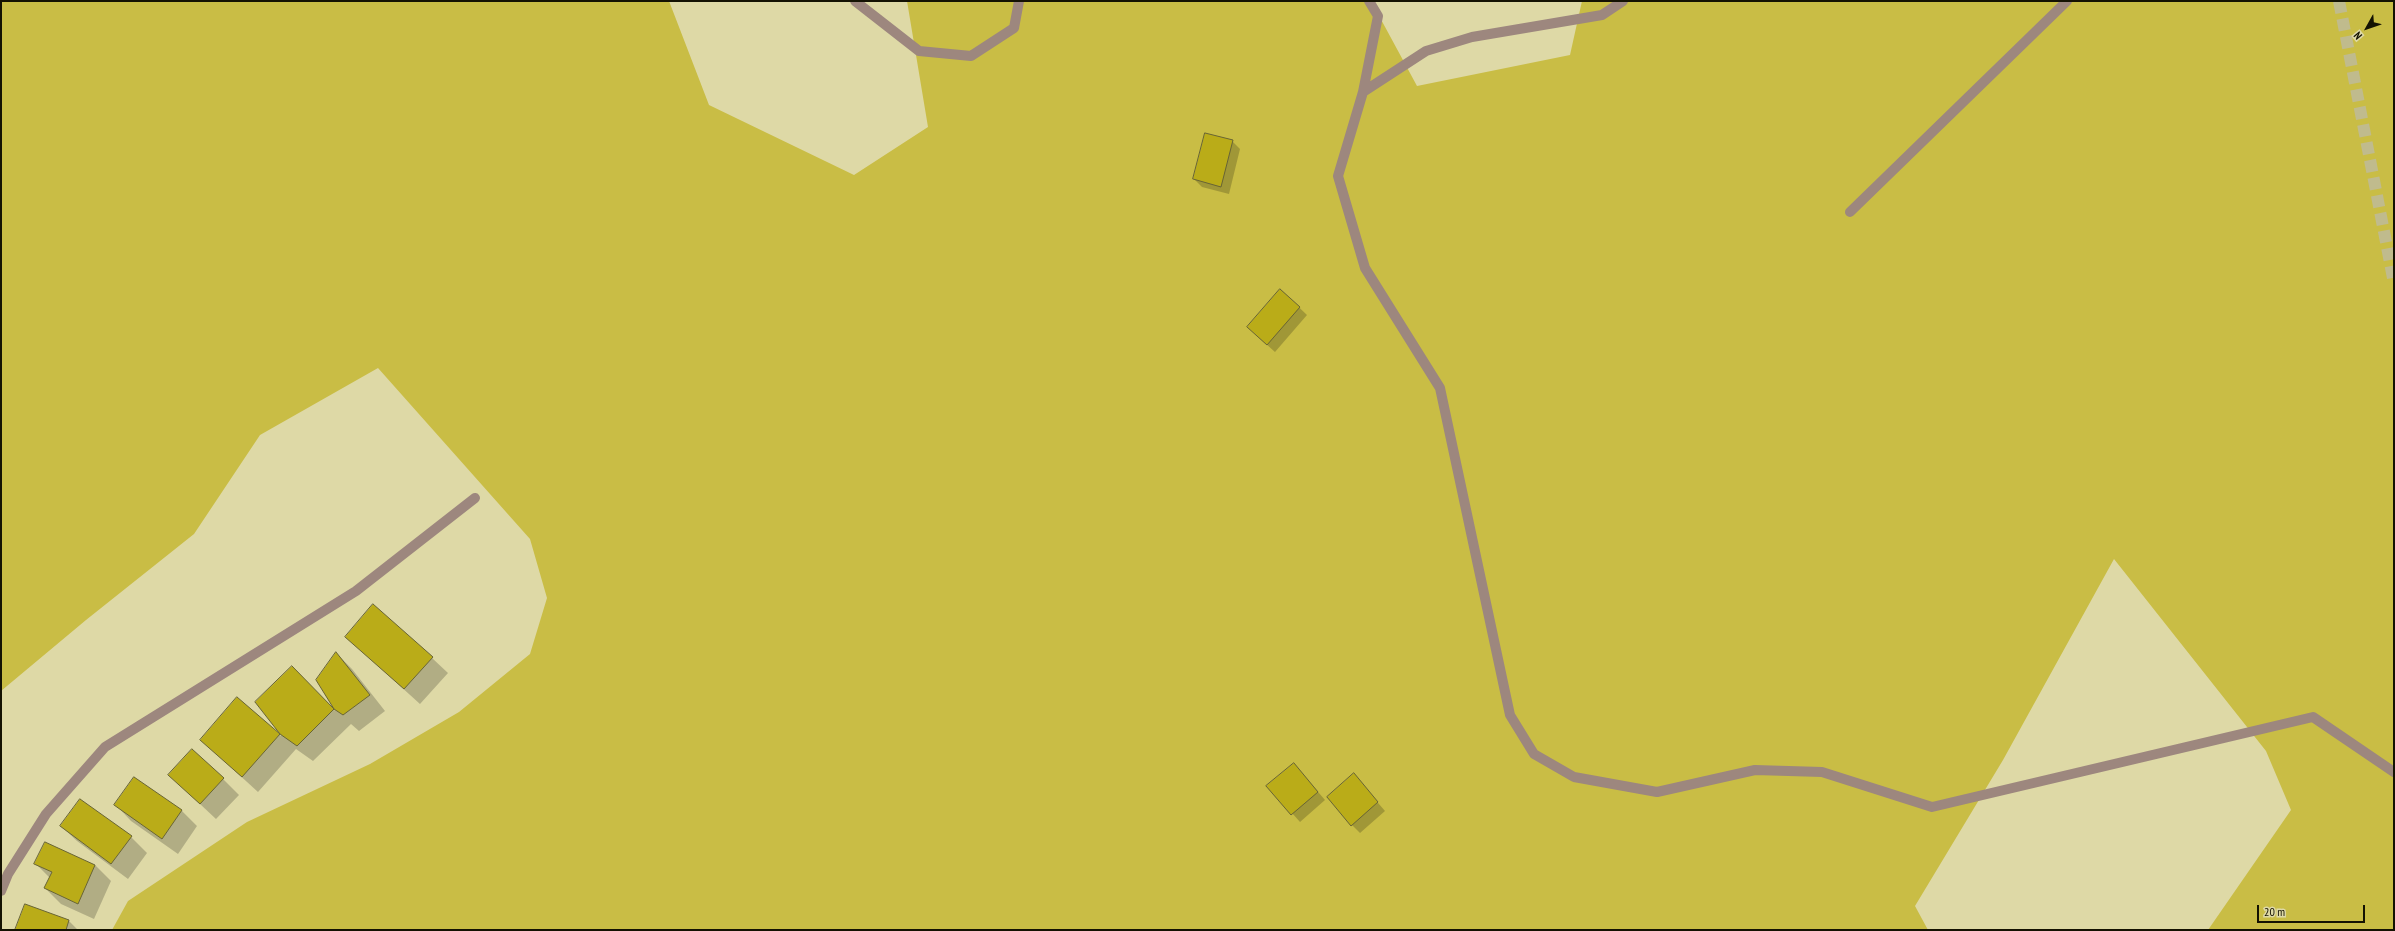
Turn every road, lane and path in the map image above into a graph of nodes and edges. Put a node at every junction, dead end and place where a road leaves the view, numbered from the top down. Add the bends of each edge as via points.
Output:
1 (855, 1) edge
2 (1019, 1) edge
3 (1369, 1) edge
4 (1623, 1) edge
5 (2067, 1) edge
6 (1363, 92) junction
7 (1850, 212) dead end
8 (475, 498) dead end
9 (2394, 772) edge
10 (1, 891) edge

1 - 2 street via 919,51 971,56 1014,28
3 - 6 street via 1378,16
4 - 6 street via 1602,14 1472,37 1426,51
5 - 7 street
6 - 9 street via 1338,176 1365,268 1440,388 1510,715 1534,754 1574,777 1657,792 1755,770 1822,772 1932,807 2313,717
8 - 10 street via 356,591 105,747 46,814 8,874

